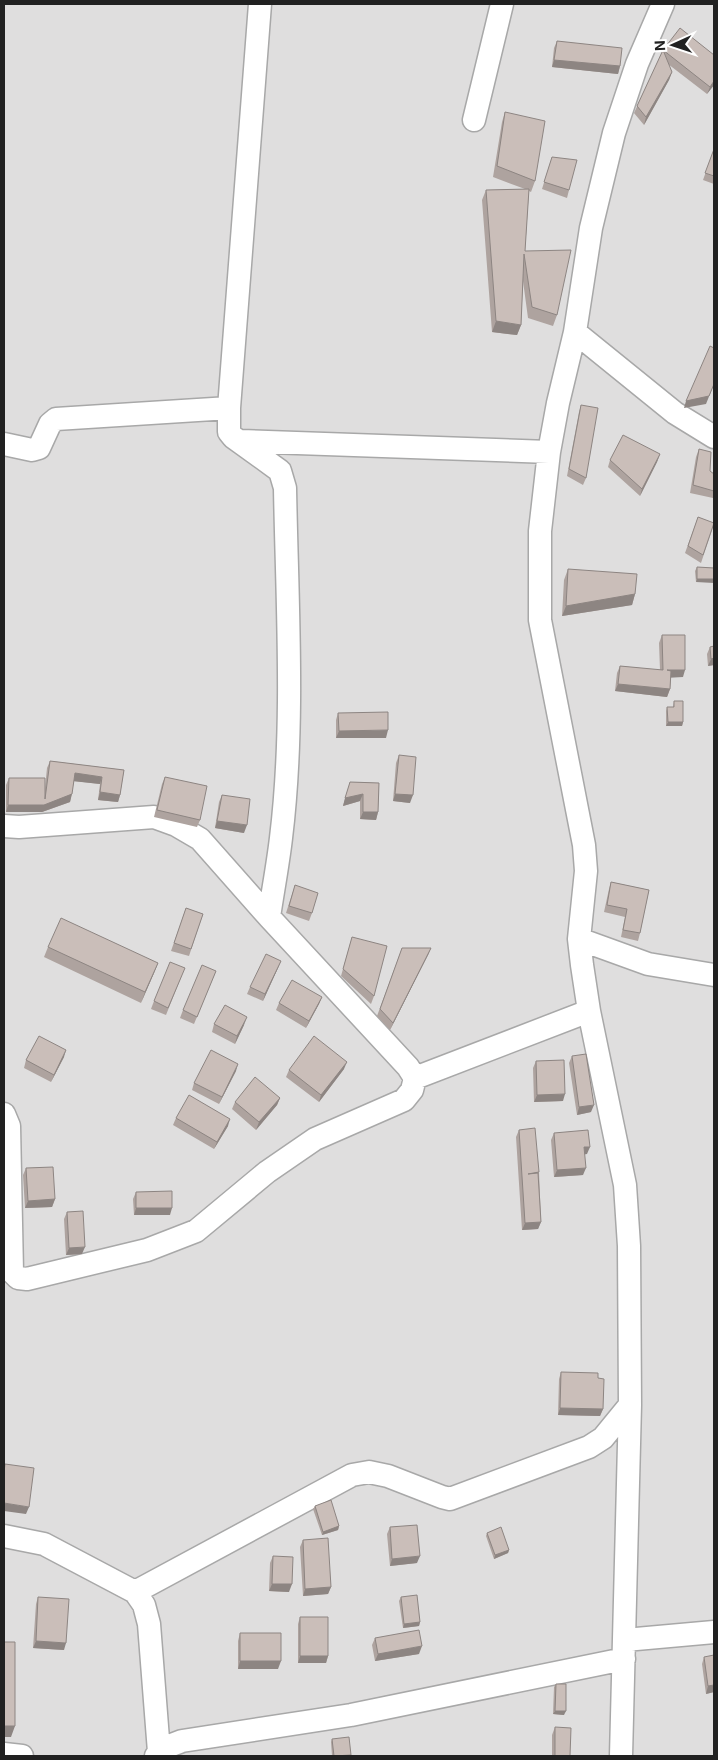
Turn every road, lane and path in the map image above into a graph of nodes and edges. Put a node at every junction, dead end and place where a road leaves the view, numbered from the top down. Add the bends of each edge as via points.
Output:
1 (260, 4) edge
2 (502, 4) edge
3 (663, 4) edge
4 (474, 120) dead end
5 (575, 332) junction
6 (229, 408) junction
7 (714, 437) edge
8 (241, 441) junction
9 (4, 444) edge
10 (549, 452) junction
11 (4, 826) edge
12 (269, 917) junction
13 (580, 939) junction
14 (714, 975) edge
15 (589, 1011) junction
16 (415, 1078) junction
17 (4, 1114) edge
18 (630, 1405) junction
19 (4, 1536) edge
20 (135, 1592) junction
21 (714, 1632) edge
22 (624, 1649) junction
23 (4, 1754) edge
24 (158, 1754) edge
25 (22, 1756) edge
26 (621, 1756) edge

1 - 6 street
2 - 4 street
3 - 5 street via 637,64 614,133 591,228
5 - 7 street via 675,413
5 - 10 street
6 - 8 street via 229,432
6 - 9 street via 56,419 50,424 39,448 32,450
8 - 10 street
8 - 12 street via 280,470 285,488 289,688 287,766
10 - 13 street via 540,531 540,620 584,845 586,871
11 - 12 street via 154,817 200,839
12 - 16 street via 408,1066
13 - 14 street via 648,964
13 - 15 street
15 - 16 street
15 - 18 street via 625,1185 629,1246
16 - 17 street via 412,1090 404,1100 315,1140 266,1172 196,1231 148,1250 26,1280 12,1272 9,1126
18 - 20 street via 603,1438 589,1447 450,1499 388,1476 369,1472 352,1475
18 - 22 street
19 - 20 street via 44,1544
20 - 24 street via 144,1606 149,1624
21 - 22 street
22 - 24 street via 351,1715 182,1741
22 - 26 street
23 - 25 street

